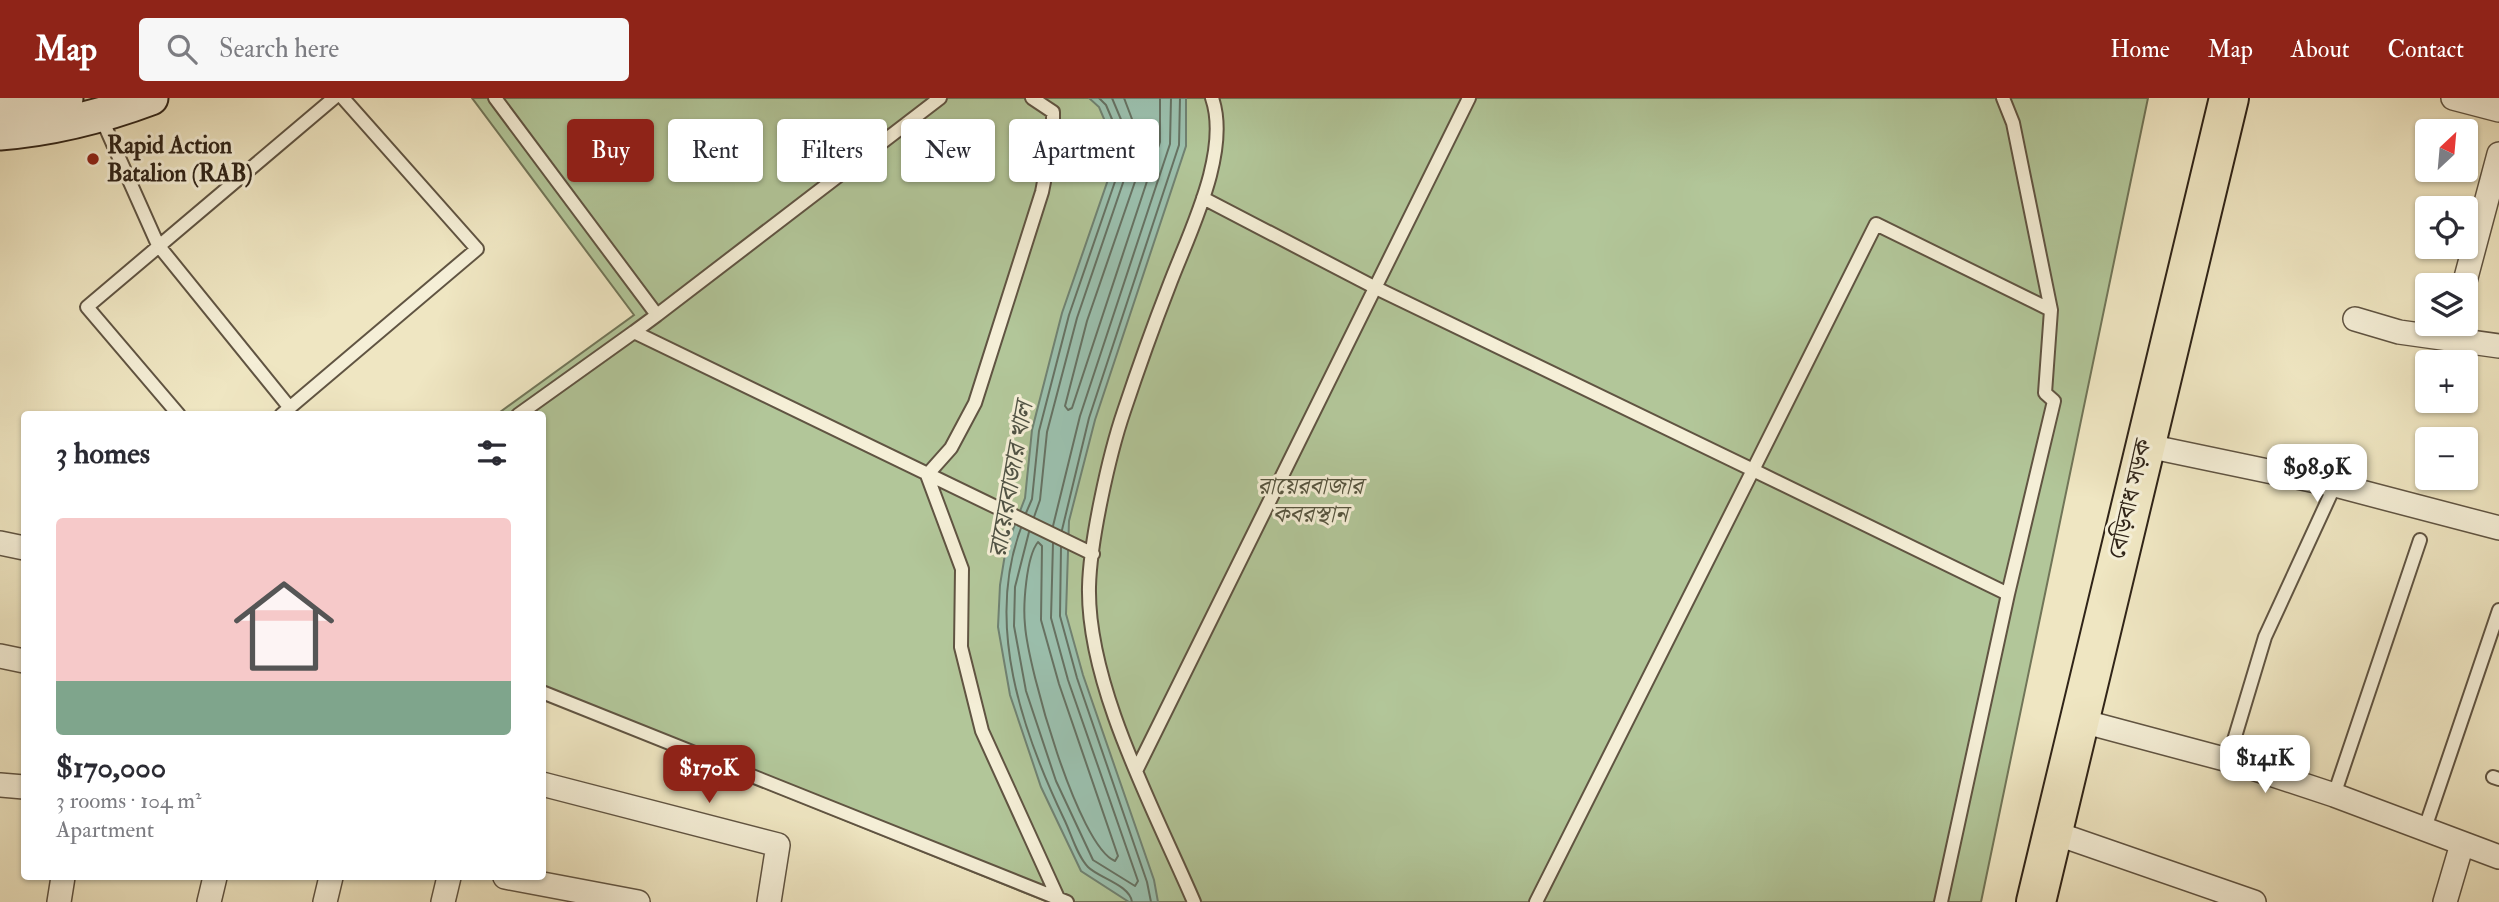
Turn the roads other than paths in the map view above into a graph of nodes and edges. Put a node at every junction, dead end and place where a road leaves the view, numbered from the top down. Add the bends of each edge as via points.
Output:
1 (66, 98) edge
2 (151, 98) edge
3 (334, 98) edge
4 (343, 98) edge
5 (495, 98) edge
6 (940, 98) edge
7 (1032, 98) edge
8 (1212, 98) edge
9 (1469, 98) edge
10 (2003, 98) edge
11 (2229, 98) edge
12 (2453, 98) edge
13 (0, 110) edge
14 (2499, 110) edge
15 (100, 114) junction
16 (0, 133) edge
17 (2499, 154) edge
18 (1203, 198) junction
19 (2492, 207) edge
20 (159, 246) junction
21 (2468, 273) edge
22 (1376, 288) junction
23 (2051, 310) junction
24 (657, 315) junction
25 (2354, 319) dead end
26 (634, 331) junction
27 (2415, 332) edge
28 (2465, 336) edge
29 (2499, 346) edge
30 (176, 411) edge
31 (286, 411) edge
32 (524, 411) edge
33 (2143, 445) junction
34 (1753, 470) junction
35 (927, 475) junction
36 (2335, 485) junction
37 (2499, 528) edge
38 (2420, 540) dead end
39 (0, 543) edge
40 (21, 547) edge
41 (1093, 554) junction
42 (2008, 594) junction
43 (2499, 610) edge
44 (0, 656) edge
45 (21, 660) edge
46 (546, 694) edge
47 (2078, 720) junction
48 (2228, 760) junction
49 (1137, 769) junction
50 (0, 785) edge
51 (546, 785) edge
52 (21, 787) edge
53 (2334, 795) junction
54 (2425, 828) junction
55 (2052, 832) junction
56 (2462, 844) junction
57 (2499, 857) edge
58 (63, 880) edge
59 (214, 880) edge
60 (330, 880) edge
61 (448, 880) edge
62 (516, 880) edge
63 (575, 897) edge
64 (1063, 900) edge
65 (59, 902) edge
66 (209, 902) edge
67 (326, 902) edge
68 (443, 902) edge
69 (638, 902) edge
70 (769, 902) edge
71 (1194, 902) edge
72 (1536, 902) edge
73 (1941, 902) edge
74 (2036, 902) edge
75 (2254, 902) edge
76 (2445, 902) edge

1 - 13 main road
2 - 15 main road
3 - 20 lane
4 - 31 lane via 477,249
5 - 24 lane
6 - 24 lane
7 - 35 lane via 1053,112 1042,192 975,403 951,448
8 - 18 lane via 1215,145
9 - 22 lane
10 - 23 lane via 2013,123
11 - 33 highway, বেড়িবাধ সড়ক
12 - 14 street
15 - 16 main road
15 - 20 lane
17 - 19 street
18 - 22 lane
18 - 41 lane via 1123,415
19 - 21 street
20 - 30 lane via 87,307
20 - 31 lane
22 - 34 lane
22 - 49 lane
23 - 34 lane via 1876,224
23 - 42 lane via 2045,393 2054,401
24 - 26 lane
25 - 27 street
26 - 32 lane
26 - 35 lane
28 - 29 street
33 - 36 street
33 - 47 highway, বেড়িবাধ সড়ক
34 - 42 lane
34 - 72 lane
35 - 41 lane
35 - 64 lane via 962,569 961,647 982,731
36 - 37 street
36 - 48 lane via 2265,637
38 - 53 lane
39 - 40 street
41 - 49 lane via 1089,621 1114,710
42 - 73 lane
43 - 54 lane
44 - 45 street
46 - 64 lane
47 - 48 street
47 - 55 highway, বেড়িবাধ সড়ক
48 - 53 street
49 - 71 lane
50 - 52 street
51 - 70 street via 778,845
53 - 54 street
54 - 56 street
55 - 74 highway, বেড়িবাধ সড়ক
55 - 75 street
56 - 57 street
56 - 76 street
58 - 65 street
59 - 66 street
60 - 67 street
61 - 68 street
62 - 63 street
63 - 69 street

